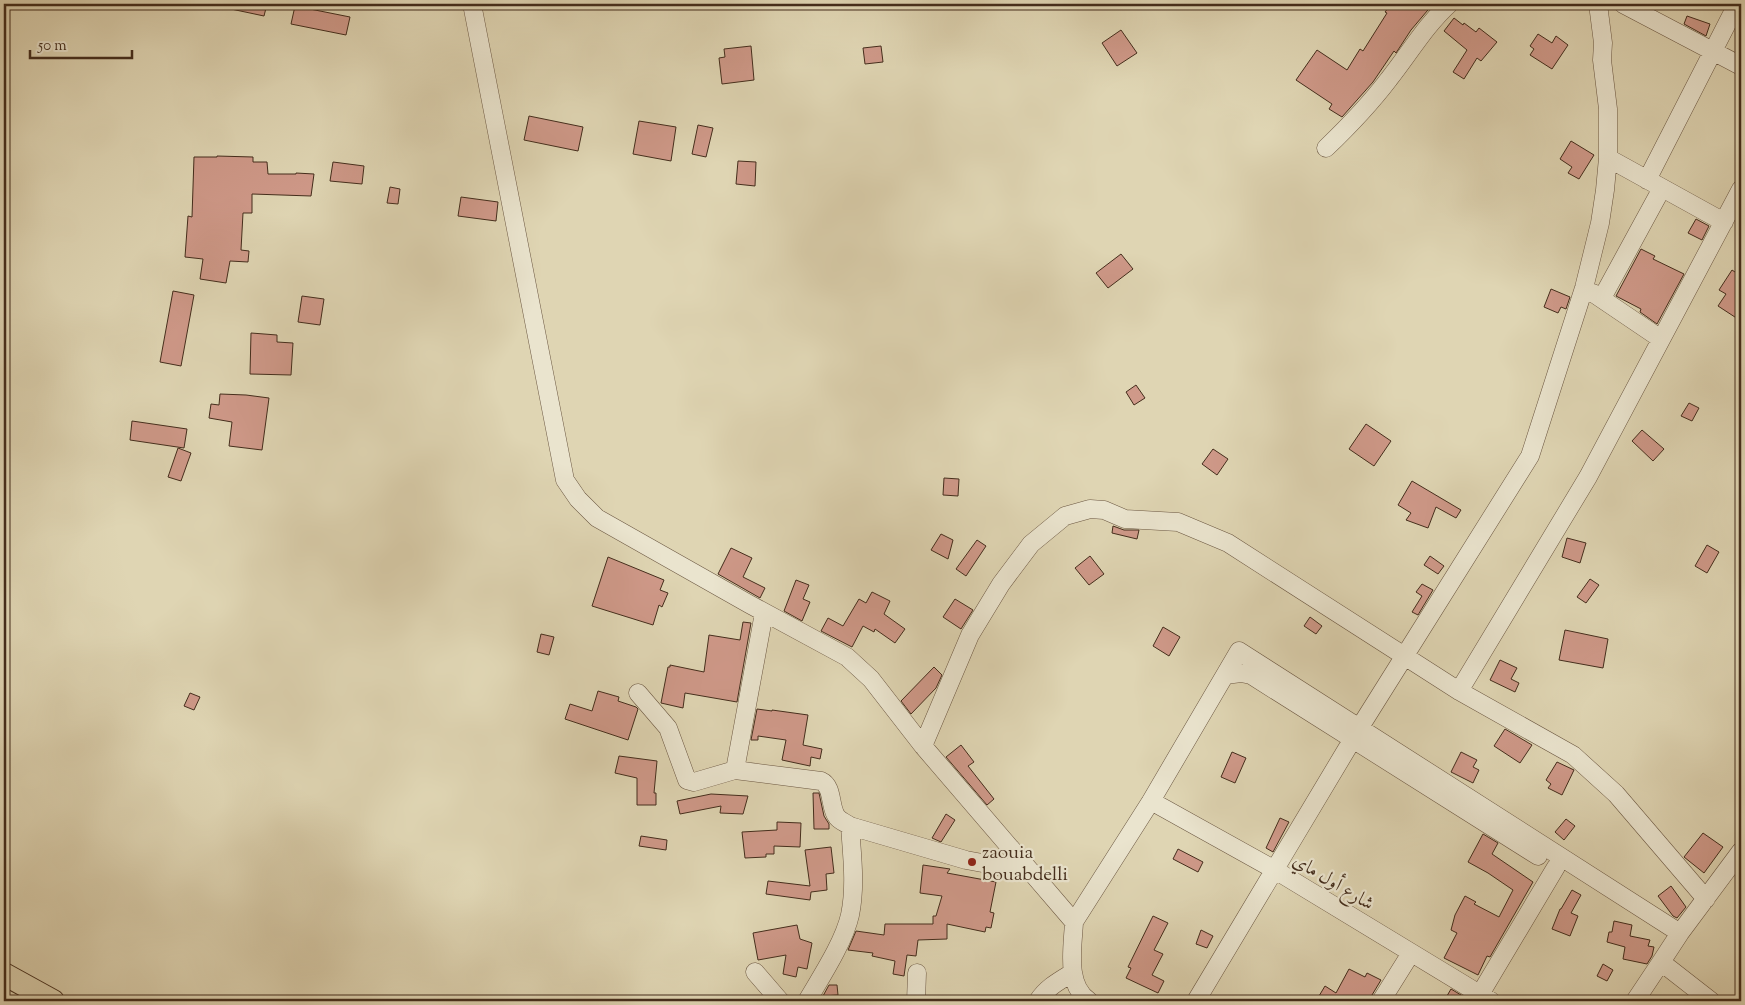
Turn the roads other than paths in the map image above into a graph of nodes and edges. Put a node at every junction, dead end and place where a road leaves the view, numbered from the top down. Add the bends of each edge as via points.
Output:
1 (472, 4) edge
2 (1449, 4) edge
3 (1587, 4) edge
4 (1598, 4) edge
5 (1623, 4) edge
6 (1732, 14) dead end
7 (1713, 52) junction
8 (1602, 60) junction
9 (1741, 66) edge
10 (1326, 148) dead end
11 (1608, 158) junction
12 (1654, 184) junction
13 (1739, 195) edge
14 (1724, 222) junction
15 (1584, 288) junction
16 (1602, 298) junction
17 (1661, 339) junction
18 (764, 613) junction
19 (1404, 657) junction
20 (1459, 691) junction
21 (638, 694) dead end
22 (1356, 733) junction
23 (923, 746) junction
24 (735, 770) junction
25 (1151, 802) junction
26 (850, 826) junction
27 (1741, 851) edge
28 (1556, 867) junction
29 (1275, 870) junction
30 (1031, 872) junction
31 (1706, 899) junction
32 (1074, 922) junction
33 (1677, 937) junction
34 (1411, 953) junction
35 (1661, 962) junction
36 (754, 972) dead end
37 (917, 973) dead end
38 (1072, 973) junction
39 (4, 974) edge
40 (1483, 999) edge
41 (53, 1001) edge
42 (780, 1001) edge
43 (807, 1001) edge
44 (916, 1001) edge
45 (1038, 1001) edge
46 (1089, 1001) edge
47 (1196, 1001) edge
48 (1382, 1001) edge
49 (1635, 1001) edge
50 (1710, 1001) edge

1 - 18 street via 566,480 578,499 597,518
2 - 10 street via 1426,28 1374,99
3 - 8 street
4 - 8 street
5 - 7 street
6 - 7 street
7 - 9 street
7 - 12 street
8 - 11 street via 1608,109
11 - 12 street
11 - 15 street via 1600,223
12 - 14 street
12 - 16 street
13 - 14 street
14 - 17 street
15 - 16 street
15 - 19 street via 1530,456
16 - 17 street
17 - 20 street via 1588,477
18 - 23 street via 847,657 871,679
18 - 24 street
19 - 20 street
19 - 22 street
19 - 23 street via 1228,543 1178,522 1125,519 1090,508 1065,516 1031,544 1000,584 970,636
20 - 31 street via 1572,755 1594,773
21 - 24 street via 668,728 688,780 694,782
22 - 25 street via 1239,651
22 - 28 street
22 - 29 street
22 - 33 street
23 - 30 street
24 - 26 street via 821,780 827,786 835,815
25 - 29 street, شارع أول ماي
25 - 32 street
26 - 30 street via 966,860
26 - 43 street via 853,887 850,915 833,956
27 - 31 street
28 - 33 street
28 - 40 street
29 - 34 street, شارع أول ماي
29 - 47 street
30 - 32 street
31 - 33 street
32 - 38 street
33 - 35 street
34 - 40 street, شارع أول ماي
34 - 48 street
35 - 49 street
35 - 50 street
36 - 42 street
37 - 44 street
38 - 45 street via 1049,988
38 - 46 street
39 - 41 main road

